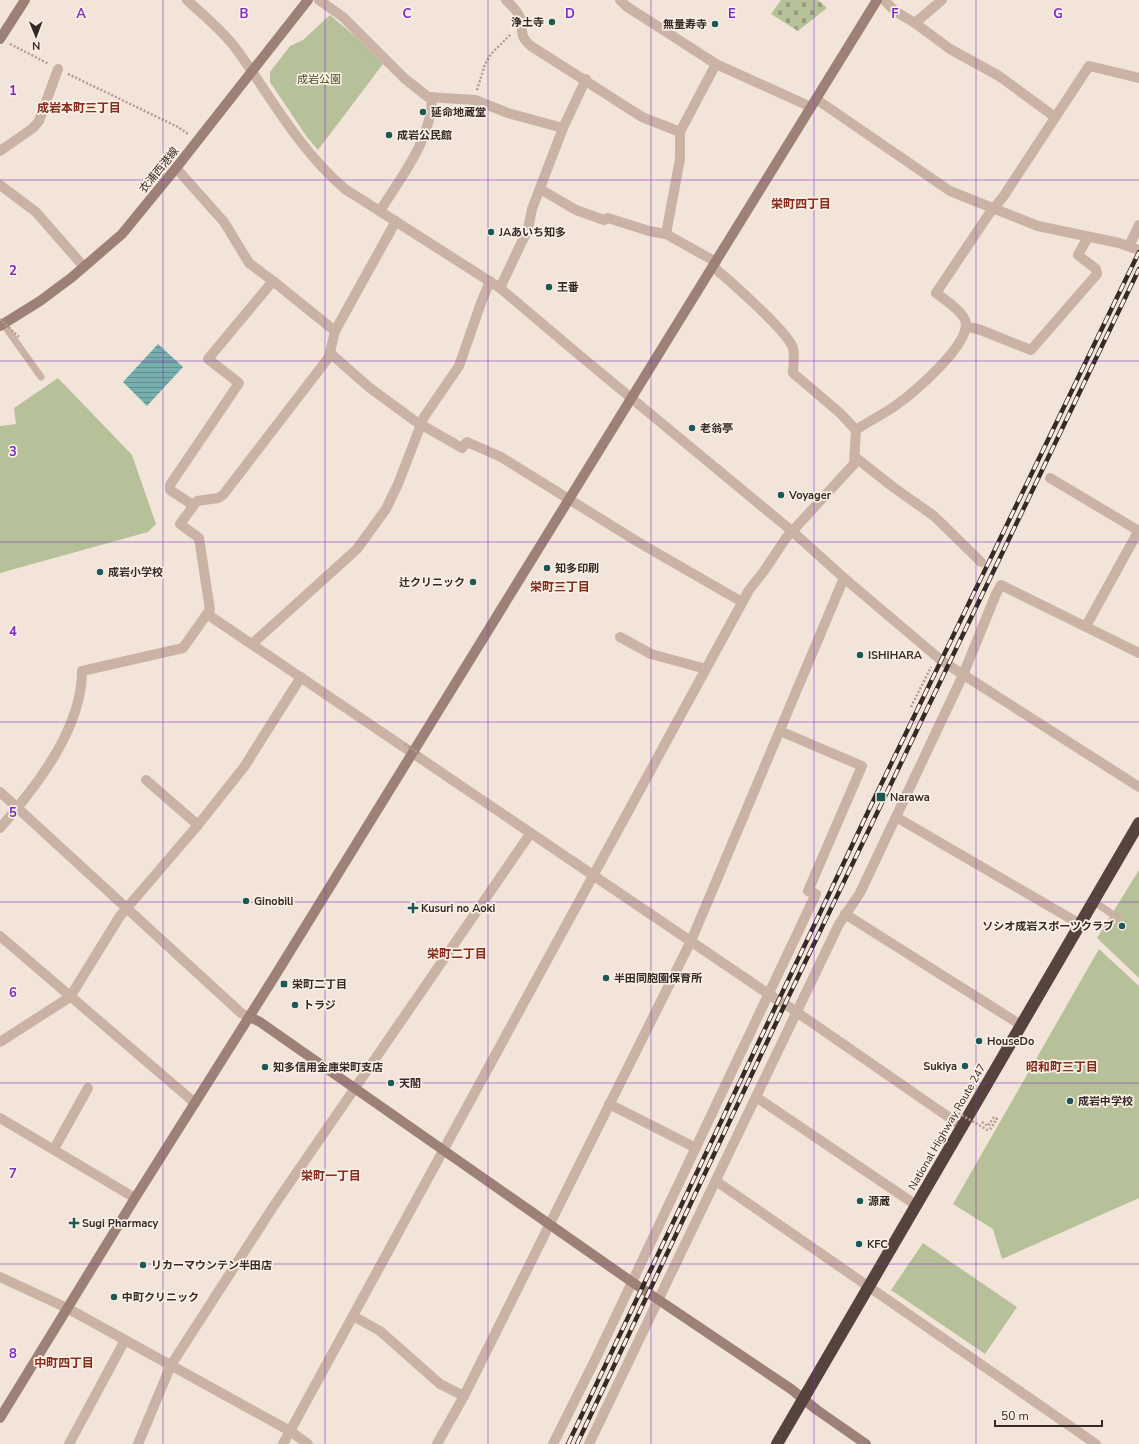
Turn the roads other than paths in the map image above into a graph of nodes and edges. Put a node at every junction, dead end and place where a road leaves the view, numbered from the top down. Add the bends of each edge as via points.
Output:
1 (25, 0) edge
2 (187, 0) edge
3 (308, 0) edge
4 (319, 0) edge
5 (506, 0) edge
6 (620, 0) edge
7 (877, 0) edge
8 (884, 0) edge
9 (942, 0) edge
10 (915, 23) junction
11 (0, 39) edge
12 (716, 64) junction
13 (58, 69) road end
14 (251, 72) junction
15 (1139, 78) edge
16 (586, 79) junction
17 (432, 97) junction
18 (814, 103) junction
19 (1055, 117) junction
20 (563, 128) junction
21 (680, 132) junction
22 (0, 152) edge
23 (176, 168) junction
24 (0, 185) edge
25 (540, 189) junction
26 (994, 208) junction
27 (380, 211) junction
28 (396, 221) junction
29 (1139, 225) edge
30 (666, 234) junction
31 (1088, 237) junction
32 (1129, 246) junction
33 (1139, 250) edge
34 (714, 264) junction
35 (84, 267) junction
36 (273, 281) junction
37 (490, 281) junction
38 (500, 288) junction
39 (1, 323) edge
40 (967, 327) junction
41 (335, 331) junction
42 (330, 353) junction
43 (40, 377) dead end
44 (632, 398) junction
45 (421, 424) junction
46 (856, 430) junction
47 (855, 457) junction
48 (1050, 478) dead end
49 (569, 498) junction
50 (193, 505) junction
51 (1139, 530) edge
52 (793, 532) junction
53 (981, 562) dead end
54 (844, 578) junction
55 (742, 602) junction
56 (207, 614) junction
57 (1086, 626) junction
58 (620, 638) dead end
59 (252, 644) junction
60 (1139, 653) edge
61 (706, 669) junction
62 (963, 676) junction
63 (300, 677) junction
64 (780, 731) junction
65 (411, 754) junction
66 (146, 780) dead end
67 (1139, 787) edge
68 (5, 794) edge
69 (18, 808) junction
70 (896, 817) junction
71 (1139, 823) edge
72 (198, 825) junction
73 (0, 828) edge
74 (530, 834) junction
75 (594, 876) junction
76 (1093, 901) junction
77 (127, 909) junction
78 (845, 914) junction
79 (1118, 918) dead end
80 (1080, 924) junction
81 (0, 936) edge
82 (691, 941) junction
83 (770, 995) junction
84 (70, 997) junction
85 (798, 1012) junction
86 (250, 1017) junction
87 (1021, 1025) junction
88 (0, 1042) edge
89 (88, 1088) dead end
90 (354, 1088) junction
91 (756, 1097) junction
92 (195, 1103) junction
93 (609, 1104) junction
94 (0, 1118) edge
95 (963, 1127) junction
96 (696, 1148) junction
97 (54, 1149) junction
98 (443, 1149) junction
99 (716, 1181) junction
100 (135, 1198) junction
101 (916, 1205) junction
102 (549, 1224) junction
103 (0, 1277) edge
104 (632, 1282) junction
105 (868, 1286) junction
106 (659, 1299) junction
107 (67, 1308) junction
108 (353, 1316) junction
109 (125, 1340) junction
110 (171, 1365) junction
111 (464, 1396) junction
112 (803, 1399) junction
113 (0, 1418) edge
114 (290, 1431) junction
115 (69, 1444) edge
116 (138, 1444) edge
117 (283, 1444) edge
118 (308, 1444) edge
119 (437, 1444) edge
120 (553, 1444) edge
121 (589, 1444) edge
122 (776, 1444) edge
123 (866, 1444) edge
124 (1096, 1444) edge

1 - 11 street
2 - 14 street via 236,48
3 - 14 street, 衣浦西港線
4 - 17 street via 343,17 421,93
5 - 16 street via 518,13 524,40
6 - 12 street
7 - 18 street
8 - 10 street via 895,11
9 - 10 street
10 - 19 street via 950,49 999,76
12 - 18 street
12 - 21 street
13 - 22 street via 39,121
14 - 23 street, 衣浦西港線
14 - 27 street via 326,173
15 - 19 street via 1089,66
16 - 20 street
16 - 21 street via 642,118
17 - 20 street via 475,100 508,113
17 - 27 street via 432,111 423,141
18 - 26 street via 950,191
18 - 34 street
19 - 26 street
20 - 25 street
21 - 30 street via 680,159
23 - 35 street, 衣浦西港線 via 122,234
23 - 36 street via 224,222 249,263
24 - 35 street via 36,212
25 - 30 street via 576,210 604,220 608,218
25 - 38 street via 528,229
26 - 31 street via 1038,226
26 - 40 street via 936,293 965,319
27 - 28 street
28 - 37 street
28 - 41 street
29 - 32 street
30 - 34 street
31 - 32 street
31 - 40 street via 1078,255 1096,269 1097,274 1031,350
32 - 33 street
34 - 44 street
34 - 46 street via 785,335 793,348 793,373
35 - 39 street, 衣浦西港線 via 40,301
36 - 41 street
36 - 50 street via 208,359 239,383 170,485 170,490
37 - 38 street
37 - 45 street via 459,366 436,397
38 - 44 street
39 - 43 lane
40 - 46 street via 961,341 923,383 894,406
41 - 42 street
42 - 45 street via 370,388
42 - 50 street via 223,495 197,501
44 - 49 street
44 - 52 street
45 - 49 street via 462,448 467,442 501,457
45 - 59 street via 386,509 357,549
46 - 47 street
47 - 52 street via 854,464
47 - 53 street via 934,516
48 - 51 street
49 - 55 street via 644,546
49 - 65 street
50 - 56 street via 180,524 199,538 210,610
51 - 57 street
52 - 54 street
52 - 55 street via 786,538
54 - 62 street via 935,656
54 - 64 street
55 - 61 street
56 - 59 street
56 - 69 street via 183,648 82,671 82,685 74,718 42,775
57 - 60 street
57 - 62 street via 1002,585
58 - 61 street via 651,654
59 - 63 street
61 - 75 street
62 - 67 street
62 - 70 street
63 - 65 street
63 - 72 street via 244,767
64 - 82 street
64 - 83 street via 862,766 808,891 816,894
65 - 74 street
65 - 86 street
66 - 72 street
68 - 69 street
69 - 73 street
69 - 77 street
70 - 78 street via 860,892
70 - 80 street
71 - 76 highway, National Highway Route 247
72 - 77 street
74 - 75 street
74 - 90 street
75 - 82 street
75 - 98 street
76 - 79 lane
76 - 80 highway, National Highway Route 247
77 - 84 street via 120,916
77 - 86 street via 241,1013
78 - 85 street
78 - 87 street
80 - 87 highway, National Highway Route 247
81 - 84 street
82 - 83 street
82 - 93 street
83 - 85 street
83 - 96 street
84 - 88 street
84 - 92 street
85 - 91 street
85 - 95 street
86 - 90 street
86 - 92 street
87 - 95 highway, National Highway Route 247
89 - 97 street
90 - 98 street
90 - 110 street
91 - 99 street
91 - 101 street
92 - 100 street
93 - 96 street
93 - 102 street
94 - 97 street
95 - 101 highway, National Highway Route 247
96 - 104 street
97 - 100 street
98 - 102 street
98 - 108 street
99 - 105 street
99 - 106 street
100 - 107 street
101 - 105 highway, National Highway Route 247
102 - 104 street
102 - 111 street
103 - 107 street
104 - 106 street
104 - 120 street
105 - 112 highway, National Highway Route 247
105 - 124 street
106 - 112 street
106 - 121 street
107 - 109 street
107 - 113 street
108 - 111 street via 380,1331 440,1384
108 - 114 street
109 - 110 street
109 - 115 street
110 - 114 street
110 - 116 street
111 - 119 street
112 - 122 highway, National Highway Route 247
112 - 123 street
114 - 117 street
114 - 118 street

